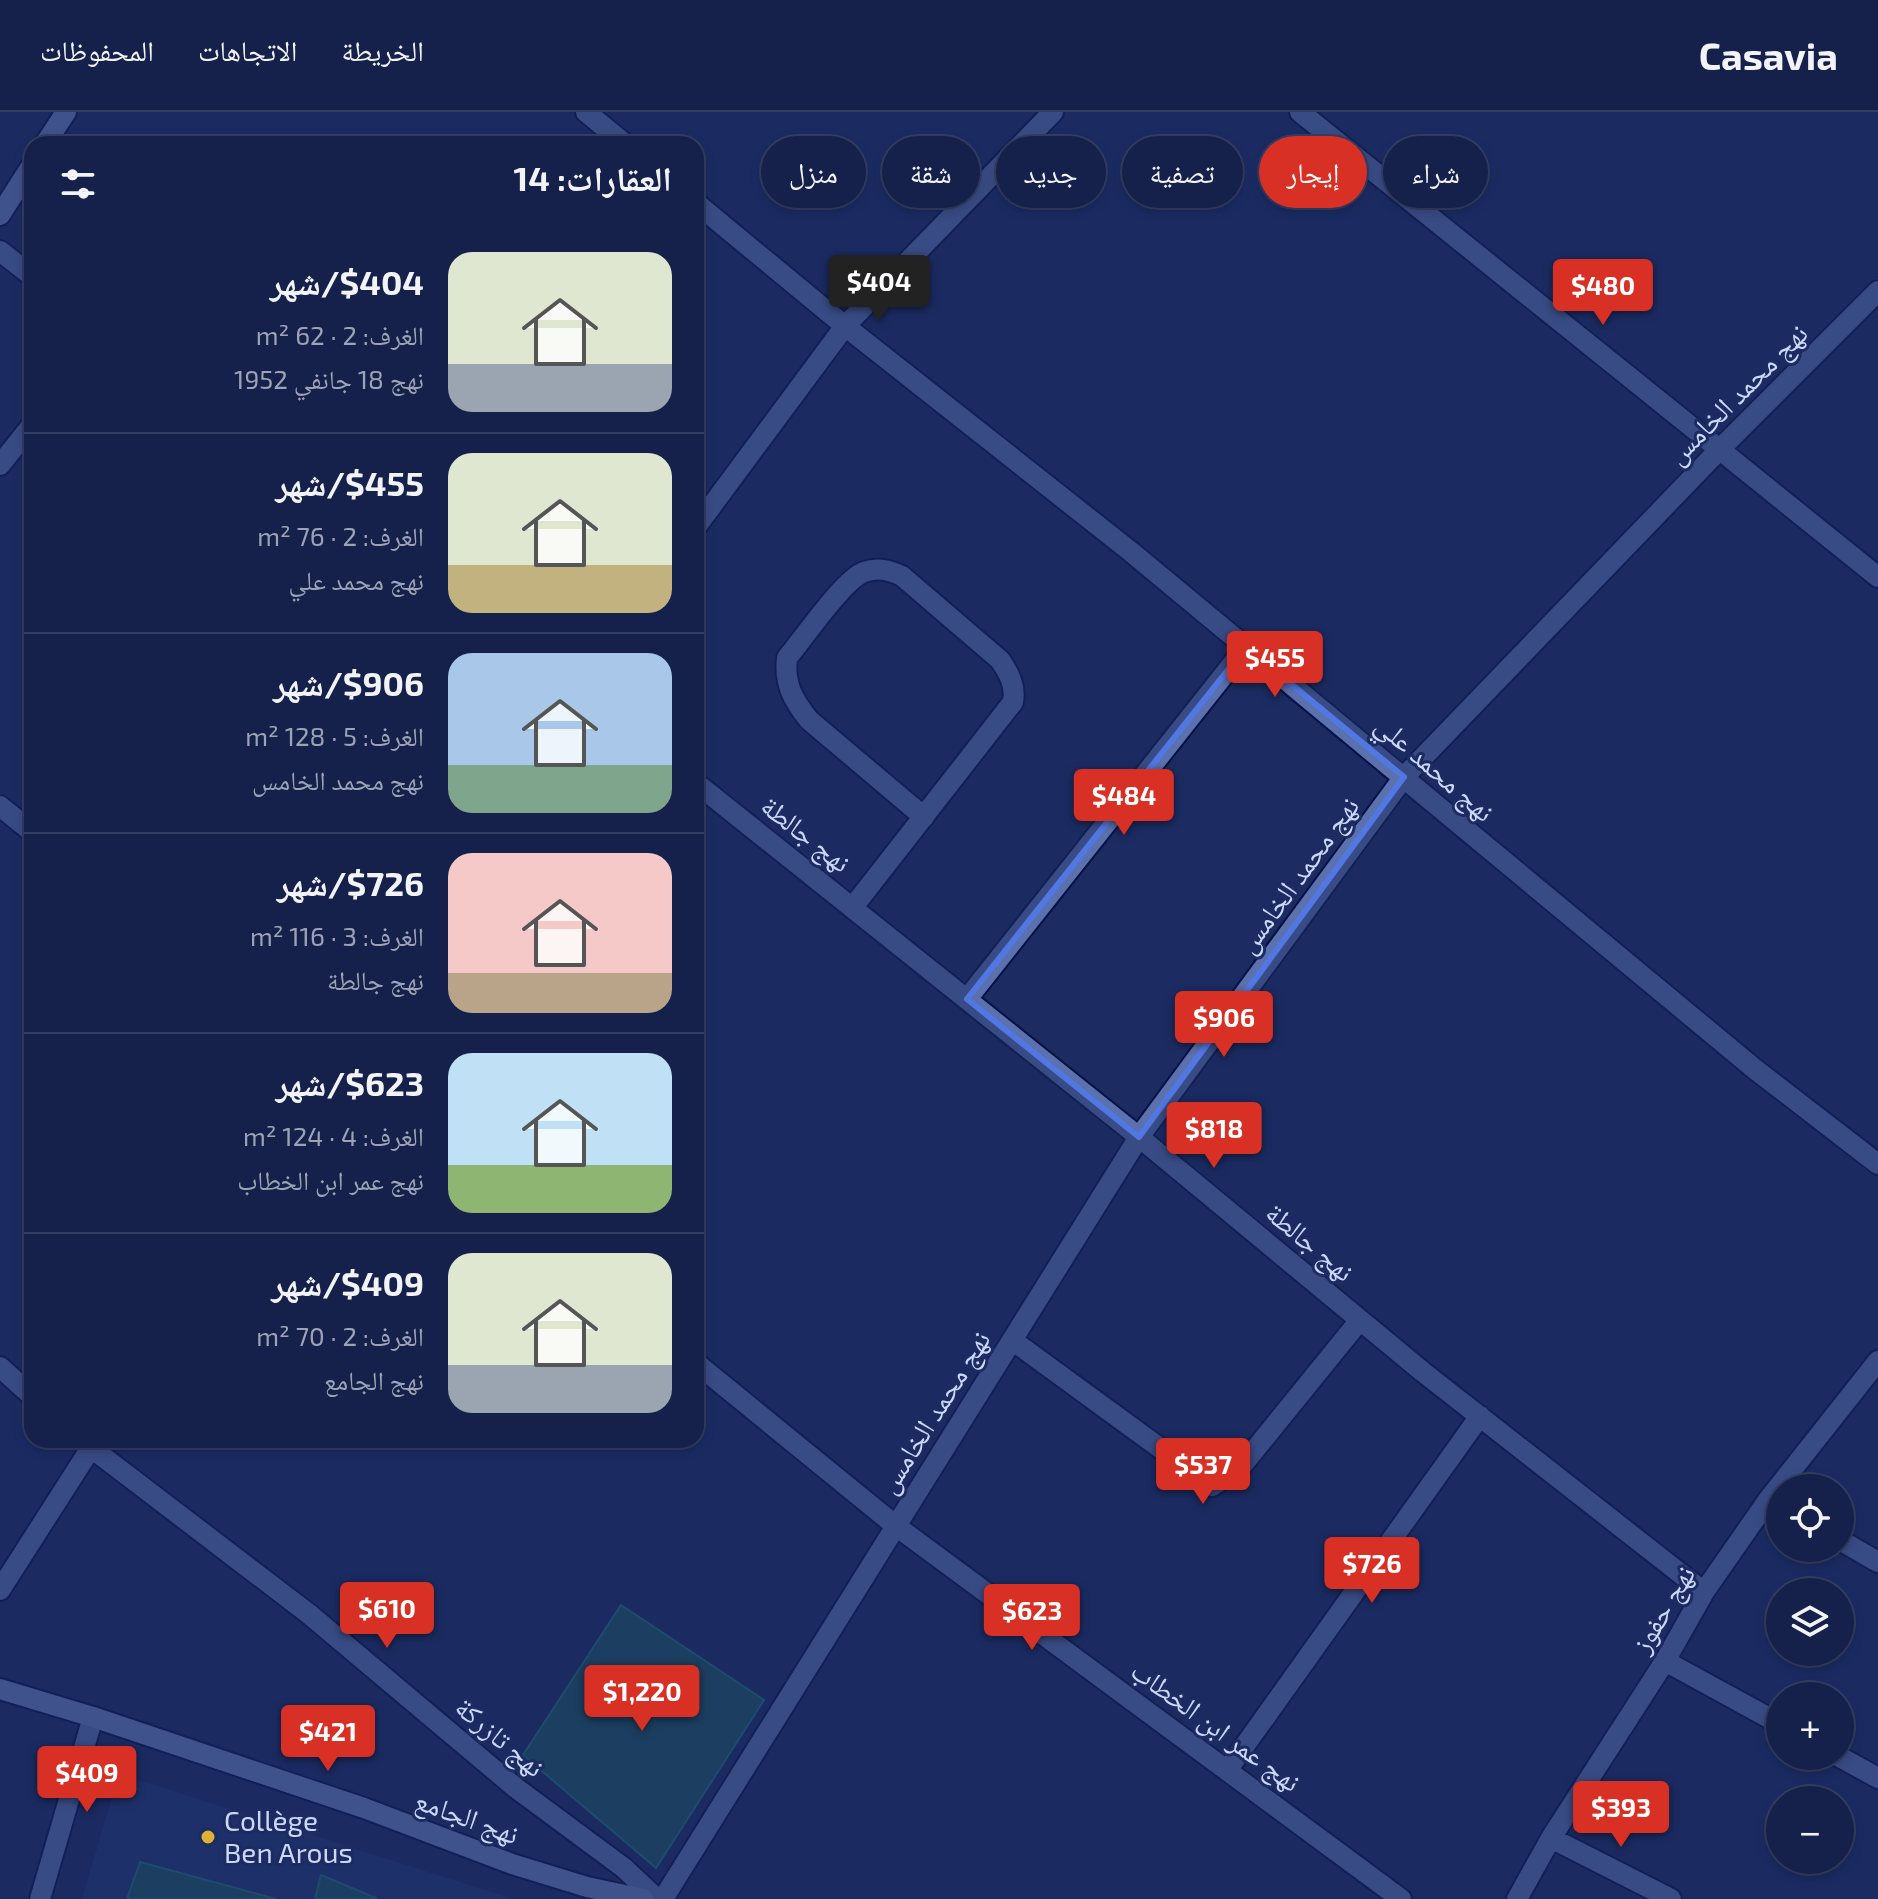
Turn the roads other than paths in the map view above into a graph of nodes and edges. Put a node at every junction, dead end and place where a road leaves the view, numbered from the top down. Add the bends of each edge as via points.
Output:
1 (66, 112) edge
2 (586, 112) edge
3 (1053, 112) edge
4 (1300, 112) edge
5 (50, 136) edge
6 (615, 136) edge
7 (24, 178) edge
8 (704, 210) edge
9 (0, 215) edge
10 (0, 251) edge
11 (24, 270) edge
12 (1878, 291) edge
13 (845, 326) junction
14 (24, 435) edge
15 (1719, 450) junction
16 (0, 465) edge
17 (704, 516) edge
18 (1878, 577) edge
19 (1246, 647) junction
20 (1404, 777) junction
21 (704, 789) edge
22 (0, 806) edge
23 (924, 817) junction
24 (24, 826) edge
25 (853, 907) junction
26 (967, 999) junction
27 (1139, 1137) junction
28 (1878, 1164) edge
29 (1360, 1320) junction
30 (1012, 1340) junction
31 (1878, 1361) edge
32 (0, 1367) edge
33 (704, 1370) edge
34 (24, 1389) edge
35 (1480, 1416) junction
36 (86, 1448) edge
37 (95, 1448) edge
38 (1796, 1474) edge
39 (1766, 1514) edge
40 (896, 1526) junction
41 (1854, 1548) edge
42 (1878, 1562) edge
43 (0, 1590) edge
44 (1704, 1592) junction
45 (1665, 1661) junction
46 (0, 1689) edge
47 (1766, 1716) edge
48 (93, 1717) junction
49 (1854, 1765) edge
50 (1228, 1769) junction
51 (1878, 1778) edge
52 (1551, 1838) junction
53 (40, 1899) edge
54 (643, 1899) edge
55 (657, 1899) edge
56 (663, 1899) edge
57 (1401, 1899) edge
58 (1517, 1899) edge
59 (1671, 1899) edge

1 - 5 street
2 - 6 street
3 - 13 street
4 - 15 street
7 - 9 street
8 - 13 street, نهج محمد علي
10 - 11 street
12 - 15 street, نهج محمد الخامس
13 - 17 street
13 - 19 street, نهج محمد علي
14 - 16 street
15 - 18 street
15 - 20 street, نهج محمد الخامس
19 - 20 street, نهج محمد علي
19 - 26 street
20 - 27 street, نهج محمد الخامس
20 - 28 street, نهج محمد علي via 1756,1070
21 - 25 street, نهج جالطة
22 - 24 street
23 - 23 street via 1013,702 1013,685 1000,660 902,576 875,569 847,584 787,658 785,673 795,703 809,720
23 - 25 street
25 - 26 street, نهج جالطة
26 - 27 street, نهج جالطة
27 - 29 street, نهج جالطة
27 - 30 street, نهج محمد الخامس
29 - 30 street via 1240,1468 1212,1486
29 - 35 street, نهج جالطة
30 - 40 street, نهج محمد الخامس
31 - 38 street, نهج حفوز
32 - 34 street
33 - 40 street, نهج عمر ابن الخطاب
35 - 44 street, نهج جالطة
35 - 50 street
36 - 43 street
37 - 55 street, نهج تازركة via 309,1614
39 - 44 street, نهج حفوز
40 - 50 street, نهج عمر ابن الخطاب
40 - 56 street, نهج محمد الخامس
41 - 42 street
44 - 45 street, نهج حفوز
45 - 47 street
45 - 52 street, نهج حفوز
46 - 48 street, نهج الجامع
48 - 53 street
48 - 54 street, نهج الجامع via 512,1864
49 - 51 street
50 - 57 street, نهج عمر ابن الخطاب
52 - 58 street, نهج حفوز
52 - 59 street

